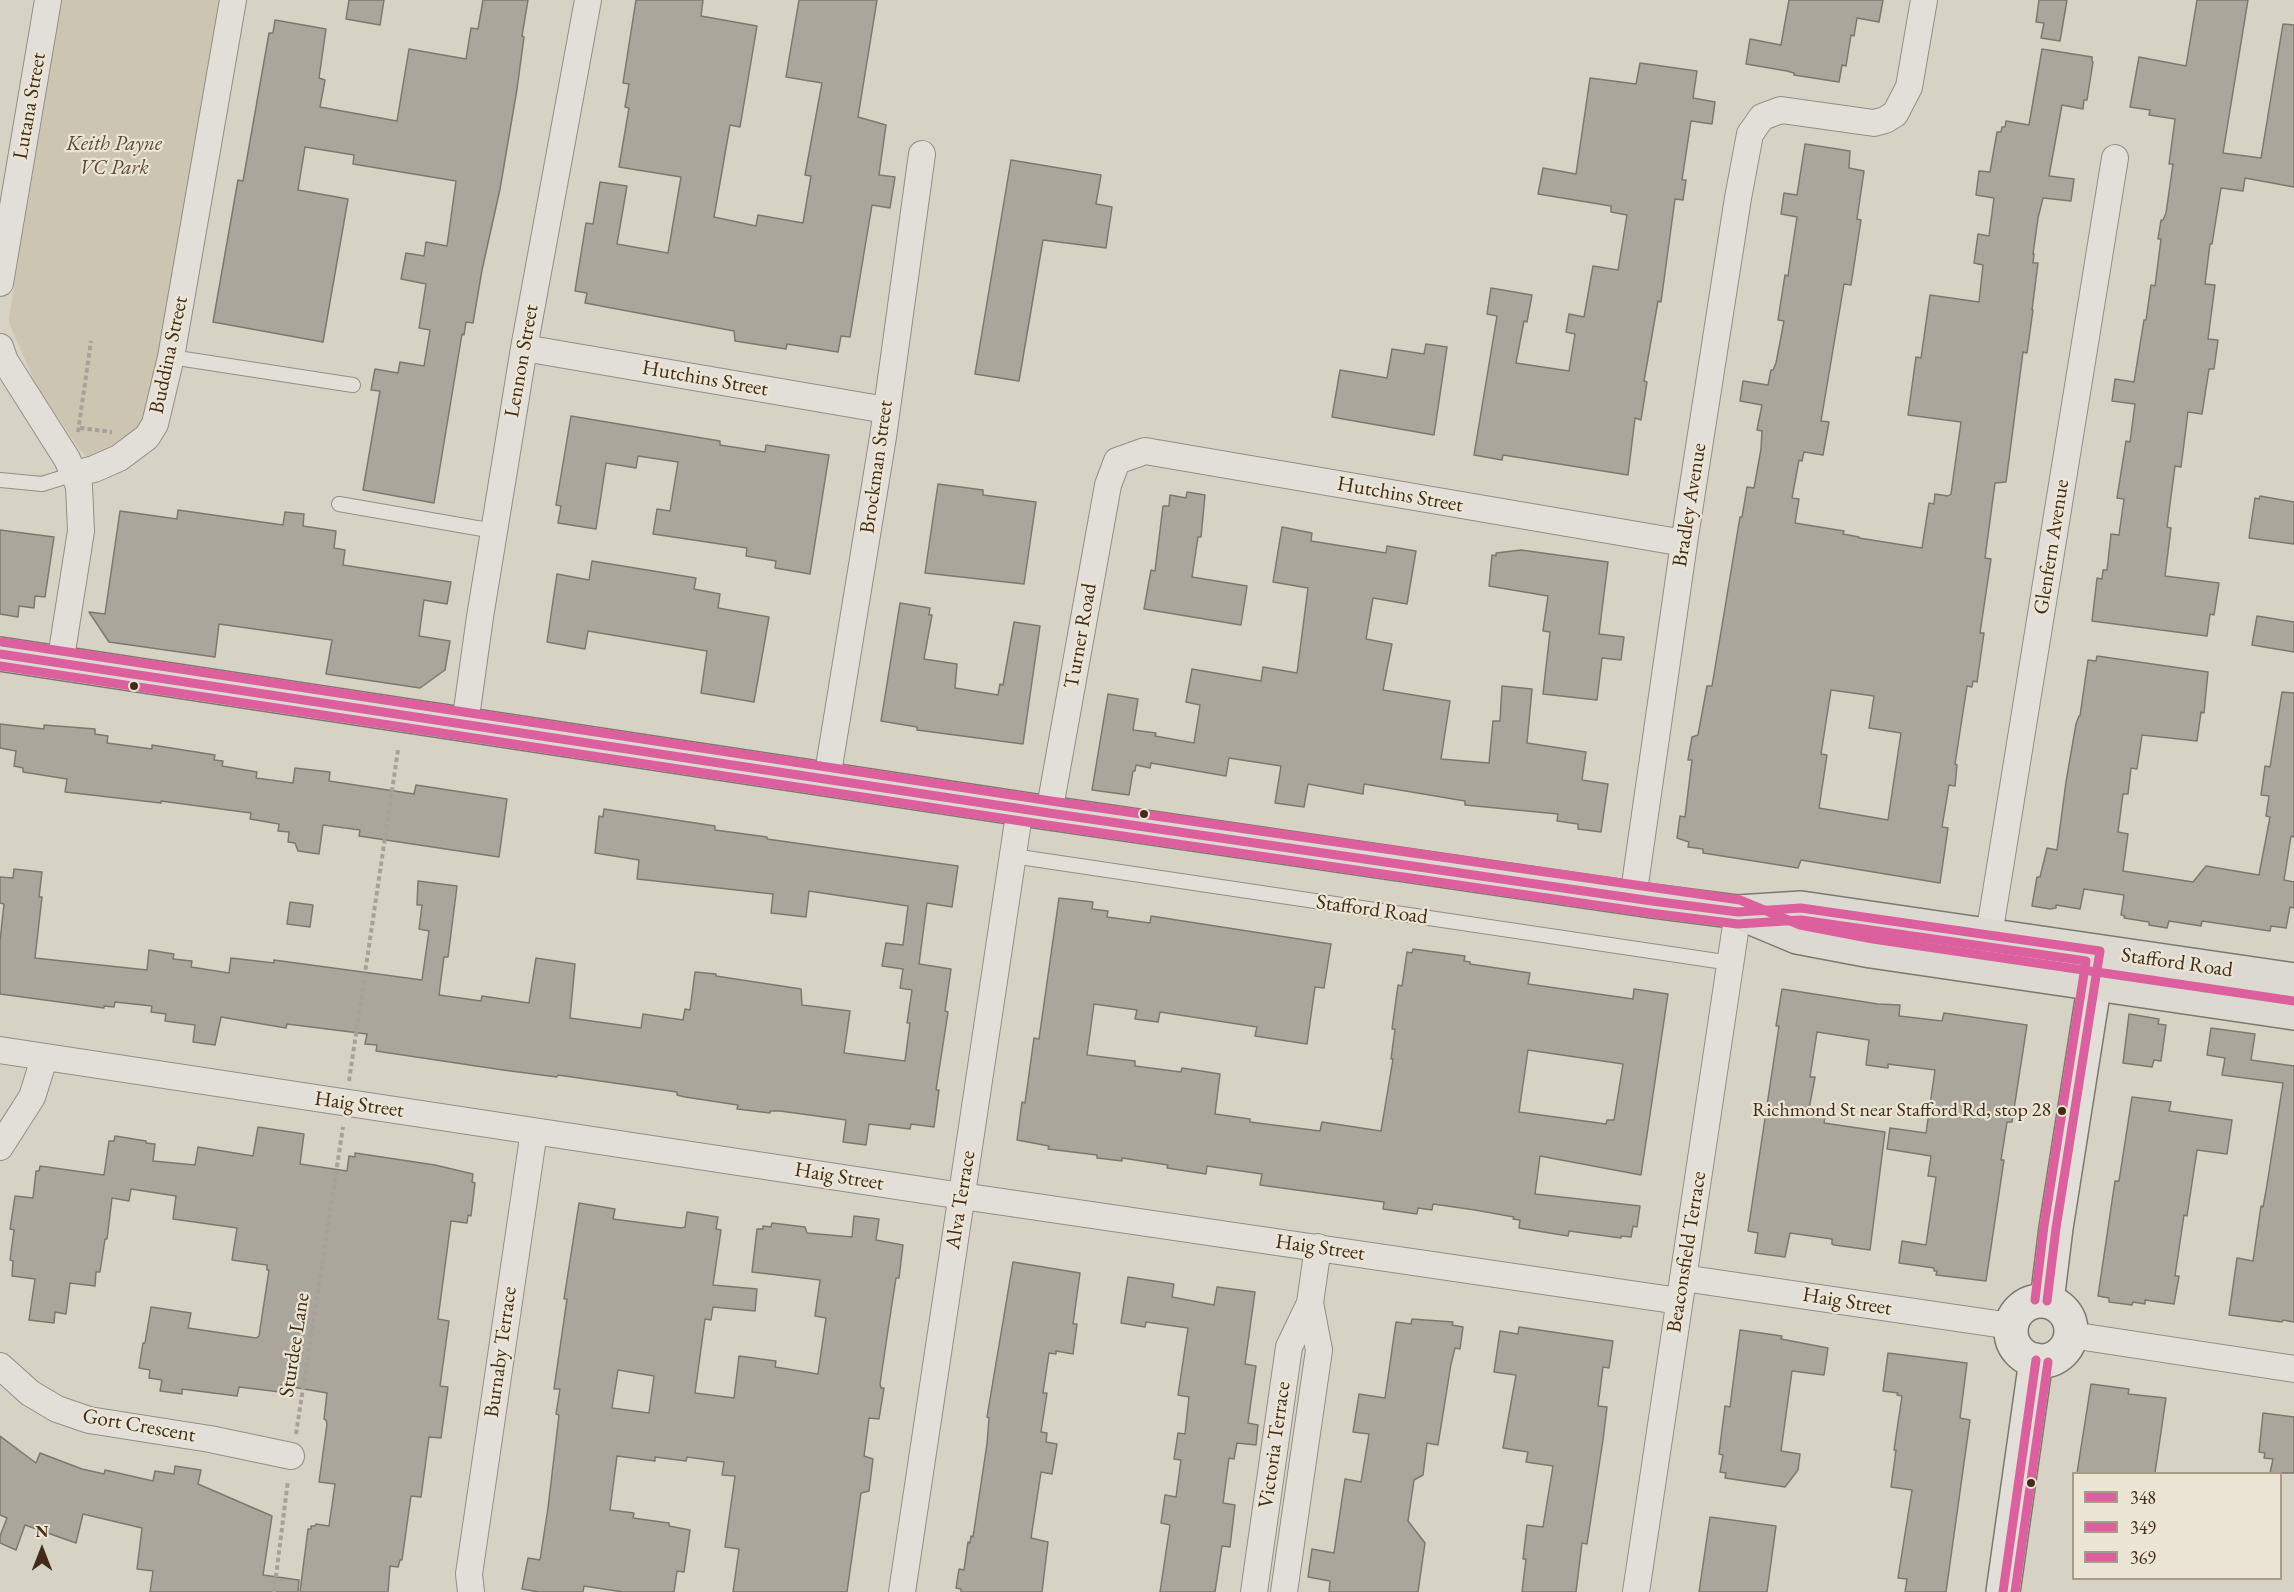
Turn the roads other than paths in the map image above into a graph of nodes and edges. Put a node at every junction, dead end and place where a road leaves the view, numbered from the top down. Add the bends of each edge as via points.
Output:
1 (48, 0) edge
2 (233, 0) edge
3 (588, 0) edge
4 (1924, 0) edge
5 (922, 154) dead end
6 (2115, 158) dead end
7 (0, 283) edge
8 (0, 346) edge
9 (524, 348) junction
10 (171, 357) junction
11 (353, 385) dead end
12 (886, 410) junction
13 (1117, 460) joint
14 (71, 467) junction
15 (0, 480) edge
16 (339, 504) dead end
17 (494, 531) junction
18 (1684, 543) junction
19 (0, 654) edge
20 (60, 664) junction
21 (465, 724) junction
22 (827, 779) junction
23 (1035, 810) junction
24 (1013, 856) junction
25 (1633, 898) junction
26 (1738, 912) junction
27 (1989, 935) junction
28 (2100, 951) junction
29 (1731, 963) junction
30 (2294, 980) edge
31 (2095, 985) junction
32 (2294, 1013) edge
33 (0, 1050) edge
34 (44, 1059) junction
35 (534, 1131) junction
36 (0, 1147) edge
37 (962, 1196) junction
38 (1318, 1247) junction
39 (1681, 1289) junction
40 (2047, 1301) junction
41 (1310, 1303) junction
42 (2011, 1326) junction
43 (2071, 1335) junction
44 (2036, 1360) junction
45 (0, 1366) edge
46 (2294, 1369) edge
47 (291, 1456) road end
48 (467, 1586) edge
49 (902, 1592) edge
50 (1254, 1592) edge
51 (1284, 1592) edge
52 (1636, 1592) edge
53 (2002, 1592) edge

1 - 7 street, Lutana Street
2 - 10 street, Buddina Street
3 - 9 street, Lennon Street
4 - 18 street, Bradley Avenue via 1909,87 1895,114 1874,123 1776,111 1762,117 1750,134
5 - 12 street, Brockman Street
6 - 27 street, Glenfern Avenue
8 - 14 street via 5,361
9 - 12 street, Hutchins Street
9 - 17 street, Lennon Street
10 - 11 lane
10 - 14 street, Buddina Street via 155,424 147,438 119,458 94,469
12 - 22 street, Brockman Street
13 - 18 street, Hutchins Street via 1145,451
13 - 23 street, Turner Road via 1108,485
14 - 15 lane via 42,484
14 - 20 street via 81,500 81,531
16 - 17 lane
17 - 21 street, Lennon Street
18 - 25 street, Bradley Avenue
19 - 20 highway, Stafford Road
20 - 21 highway, Stafford Road
21 - 22 highway, Stafford Road
22 - 23 highway, Stafford Road
23 - 24 street, Alva Terrace
23 - 25 highway, Stafford Road
24 - 29 lane, Stafford Road
24 - 37 street, Alva Terrace
25 - 26 highway, Stafford Road
26 - 27 highway, Stafford Road via 1801,908
26 - 29 street, Beaconsfield Terrace
26 - 31 highway, Stafford Road via 1797,937
27 - 28 highway, Stafford Road
28 - 30 highway, Stafford Road
28 - 31 street
29 - 39 street, Beaconsfield Terrace
31 - 32 highway, Stafford Road
31 - 40 street
33 - 34 street, Haig Street
34 - 35 street, Haig Street
34 - 36 street via 32,1097
35 - 37 street, Haig Street
35 - 48 street, Burnaby Terrace
37 - 38 street, Haig Street
37 - 49 street, Alva Terrace
38 - 39 street, Haig Street
38 - 41 street, Victoria Terrace
39 - 42 street, Haig Street
39 - 52 street, Beaconsfield Terrace
40 - 42 street via 2020,1309
40 - 43 street via 2068,1317
41 - 50 street, Victoria Terrace via 1289,1347
41 - 51 street, Victoria Terrace via 1319,1350
42 - 44 street via 2013,1344 2019,1352
43 - 44 street via 2055,1358
43 - 46 street
44 - 53 street
45 - 47 street, Gort Crescent via 30,1393 57,1409 89,1420

